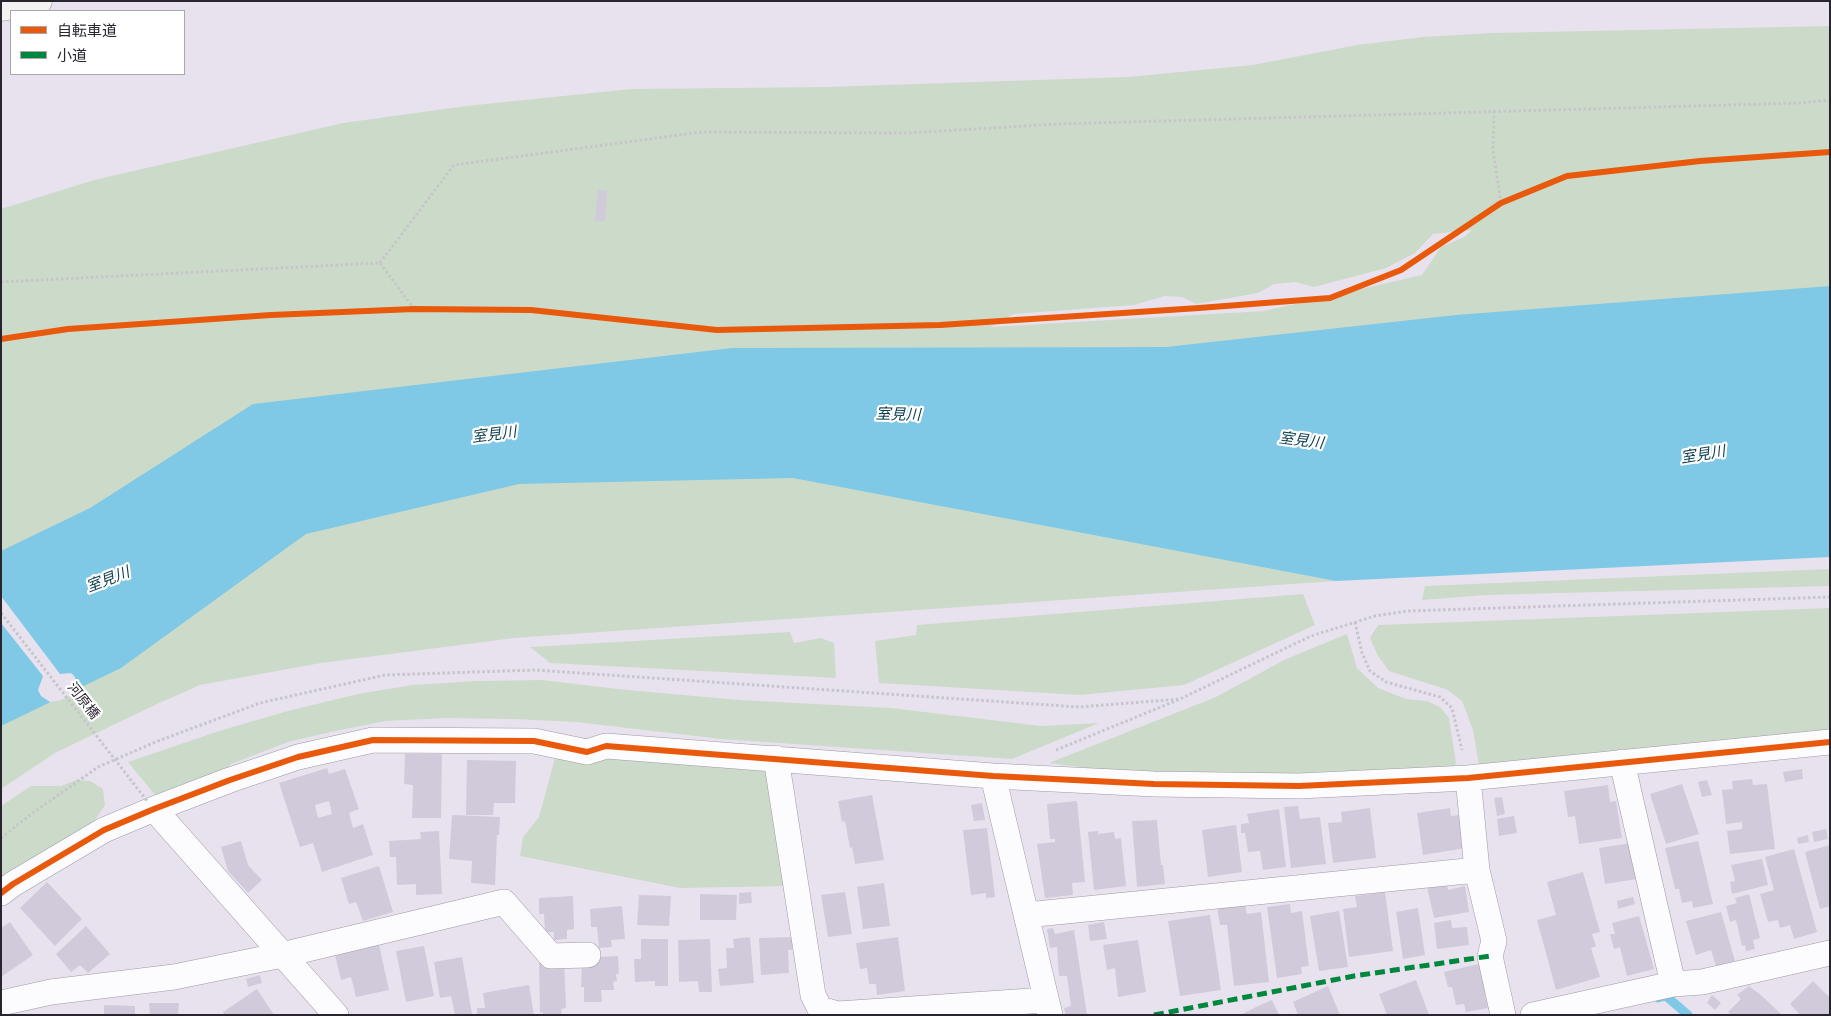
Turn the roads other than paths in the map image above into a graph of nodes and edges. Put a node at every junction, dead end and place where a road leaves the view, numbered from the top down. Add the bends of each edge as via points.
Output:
1 (38, 1) edge
2 (1, 7) edge
3 (1830, 742) edge
4 (776, 758) junction
5 (1622, 762) junction
6 (993, 776) junction
7 (1468, 778) junction
8 (151, 805) junction
9 (1477, 870) junction
10 (1, 893) edge
11 (1026, 915) junction
12 (1830, 953) edge
13 (282, 954) junction
14 (588, 955) dead end
15 (1672, 984) junction
16 (1, 1003) edge
17 (1048, 1007) edge
18 (336, 1015) edge
19 (1503, 1015) edge
20 (1533, 1015) edge

1 - 2 street
3 - 5 street
4 - 6 street
4 - 8 street via 606,746 587,752 534,741 373,740 298,757
4 - 17 street via 814,995 820,1009 838,1014
5 - 7 street
5 - 15 street
6 - 7 street via 1154,784 1299,786
6 - 11 street
7 - 9 street
8 - 10 street
8 - 13 street
9 - 11 street
9 - 19 street via 1494,941 1490,956
11 - 17 street
12 - 15 street via 1702,982
13 - 14 street via 504,902 551,956
13 - 16 street via 174,978 51,992
13 - 18 street
15 - 20 street

